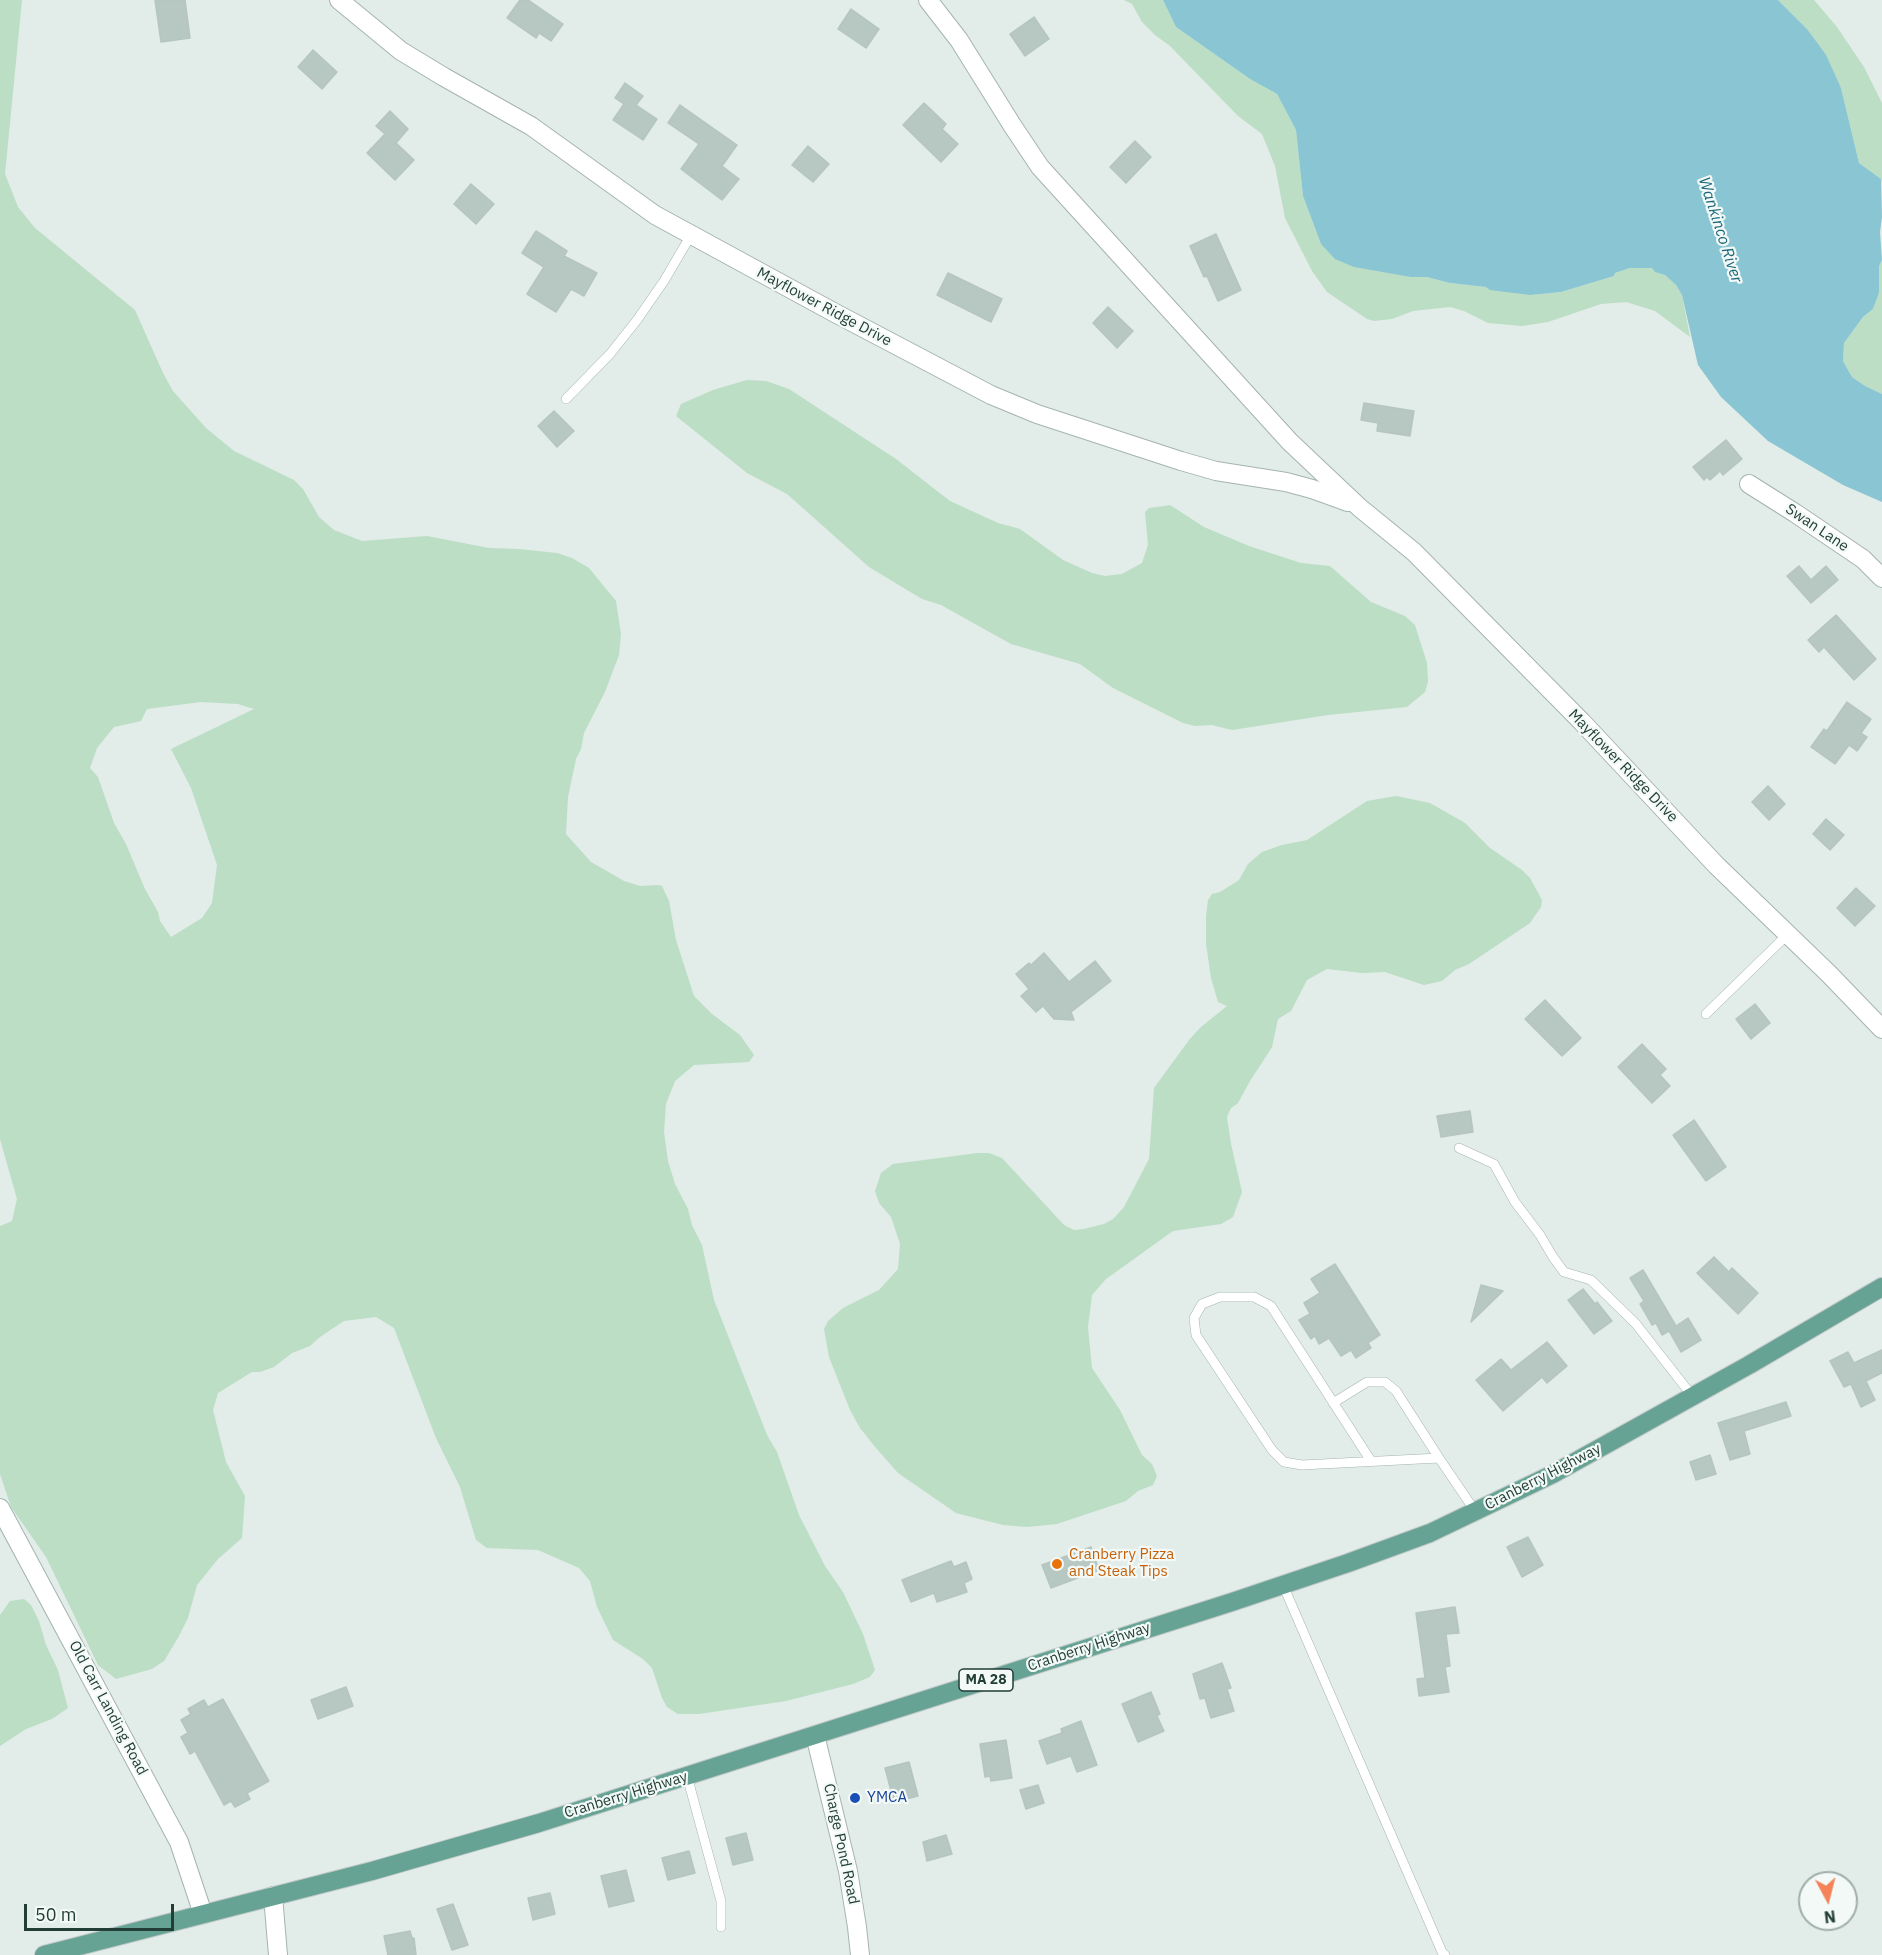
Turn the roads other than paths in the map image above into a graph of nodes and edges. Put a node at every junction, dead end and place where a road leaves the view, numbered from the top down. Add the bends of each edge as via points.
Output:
1 (339, 0) edge
2 (928, 0) edge
3 (691, 235) junction
4 (566, 399) dead end
5 (1749, 484) dead end
6 (1360, 508) junction
7 (1882, 578) edge
8 (1788, 934) junction
9 (1706, 1014) dead end
10 (1882, 1029) edge
11 (1459, 1148) dead end
12 (1882, 1287) edge
13 (1694, 1396) junction
14 (1333, 1403) junction
15 (1439, 1458) junction
16 (1371, 1461) junction
17 (0, 1508) edge
18 (1475, 1511) junction
19 (1283, 1585) junction
20 (815, 1735) junction
21 (687, 1776) junction
22 (273, 1896) junction
23 (203, 1914) junction
24 (721, 1927) dead end
25 (1442, 1954) edge
26 (44, 1955) edge
27 (278, 1955) edge
28 (860, 1955) edge

1 - 3 street, Mayflower Ridge Drive via 401,51 531,126 634,201
2 - 6 street, Mayflower Ridge Drive via 959,40 1040,167 1290,442
3 - 4 lane via 637,321
3 - 6 street, Mayflower Ridge Drive via 991,395 1037,414 1216,471 1312,489
5 - 7 street, Swan Lane via 1863,559
6 - 8 street, Mayflower Ridge Drive via 1414,552 1716,865
8 - 9 lane
8 - 10 street, Mayflower Ridge Drive
11 - 13 lane via 1494,1164 1515,1202 1564,1272 1591,1280 1636,1324
12 - 13 main road, Cranberry Highway / MA 28
13 - 18 main road, Cranberry Highway / MA 28 via 1553,1474
14 - 15 lane via 1367,1382 1385,1382 1396,1391
14 - 16 lane
14 - 16 lane via 1271,1306 1254,1297 1220,1297 1202,1304 1194,1318 1196,1335 1272,1450 1284,1462 1302,1465
15 - 16 lane
15 - 18 lane
17 - 23 street, Old Carr Landing Road via 179,1842
18 - 19 main road, Cranberry Highway / MA 28 via 1430,1533
19 - 20 main road, Cranberry Highway / MA 28
19 - 25 lane
20 - 21 main road, Cranberry Highway / MA 28
20 - 28 street, Charge Pond Road via 848,1871
21 - 22 main road, Cranberry Highway / MA 28 via 539,1823
21 - 24 lane via 721,1901
22 - 23 main road, Cranberry Highway / MA 28
22 - 27 street
23 - 26 main road, Cranberry Highway / MA 28

